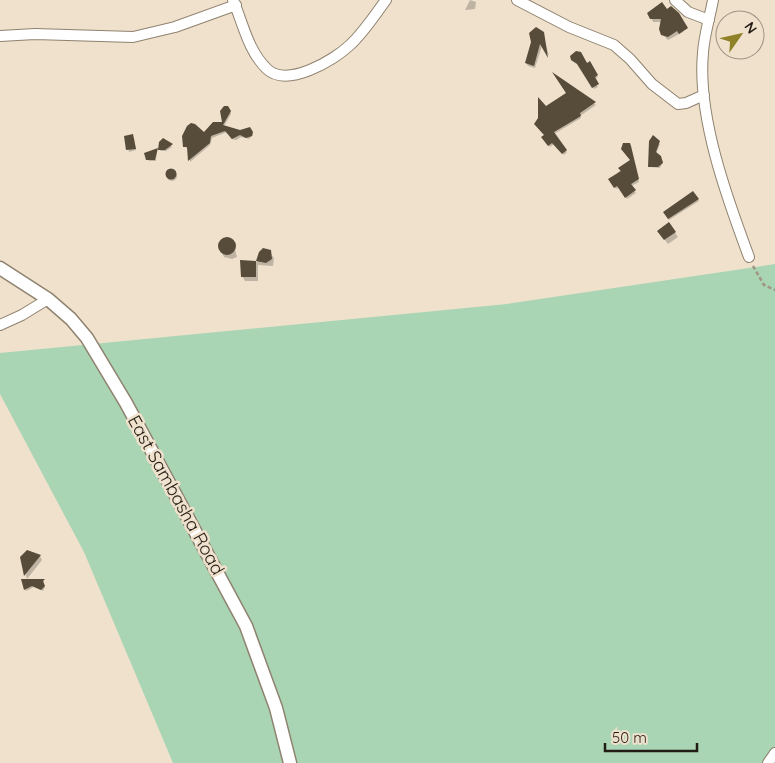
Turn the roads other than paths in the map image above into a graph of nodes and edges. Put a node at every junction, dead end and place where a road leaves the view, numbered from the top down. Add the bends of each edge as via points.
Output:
1 (386, 0) edge
2 (518, 0) edge
3 (675, 0) edge
4 (713, 0) edge
5 (234, 3) edge
6 (710, 20) junction
7 (0, 36) edge
8 (704, 95) junction
9 (749, 257) road end
10 (0, 268) edge
11 (48, 298) junction
12 (0, 325) edge
13 (775, 753) edge
14 (290, 763) edge
15 (768, 763) edge

1 - 5 street via 365,30 348,47 325,63 293,76 279,77 258,59
2 - 8 street via 568,27 614,45 670,100 686,103
3 - 6 street via 688,12
4 - 6 street
5 - 7 street via 175,26 134,37
6 - 8 street via 703,52
8 - 9 street via 728,201
10 - 11 street, East Sambasha Road
11 - 12 street via 22,316
11 - 14 street, East Sambasha Road via 87,338 228,590 246,626 276,708
13 - 15 street

